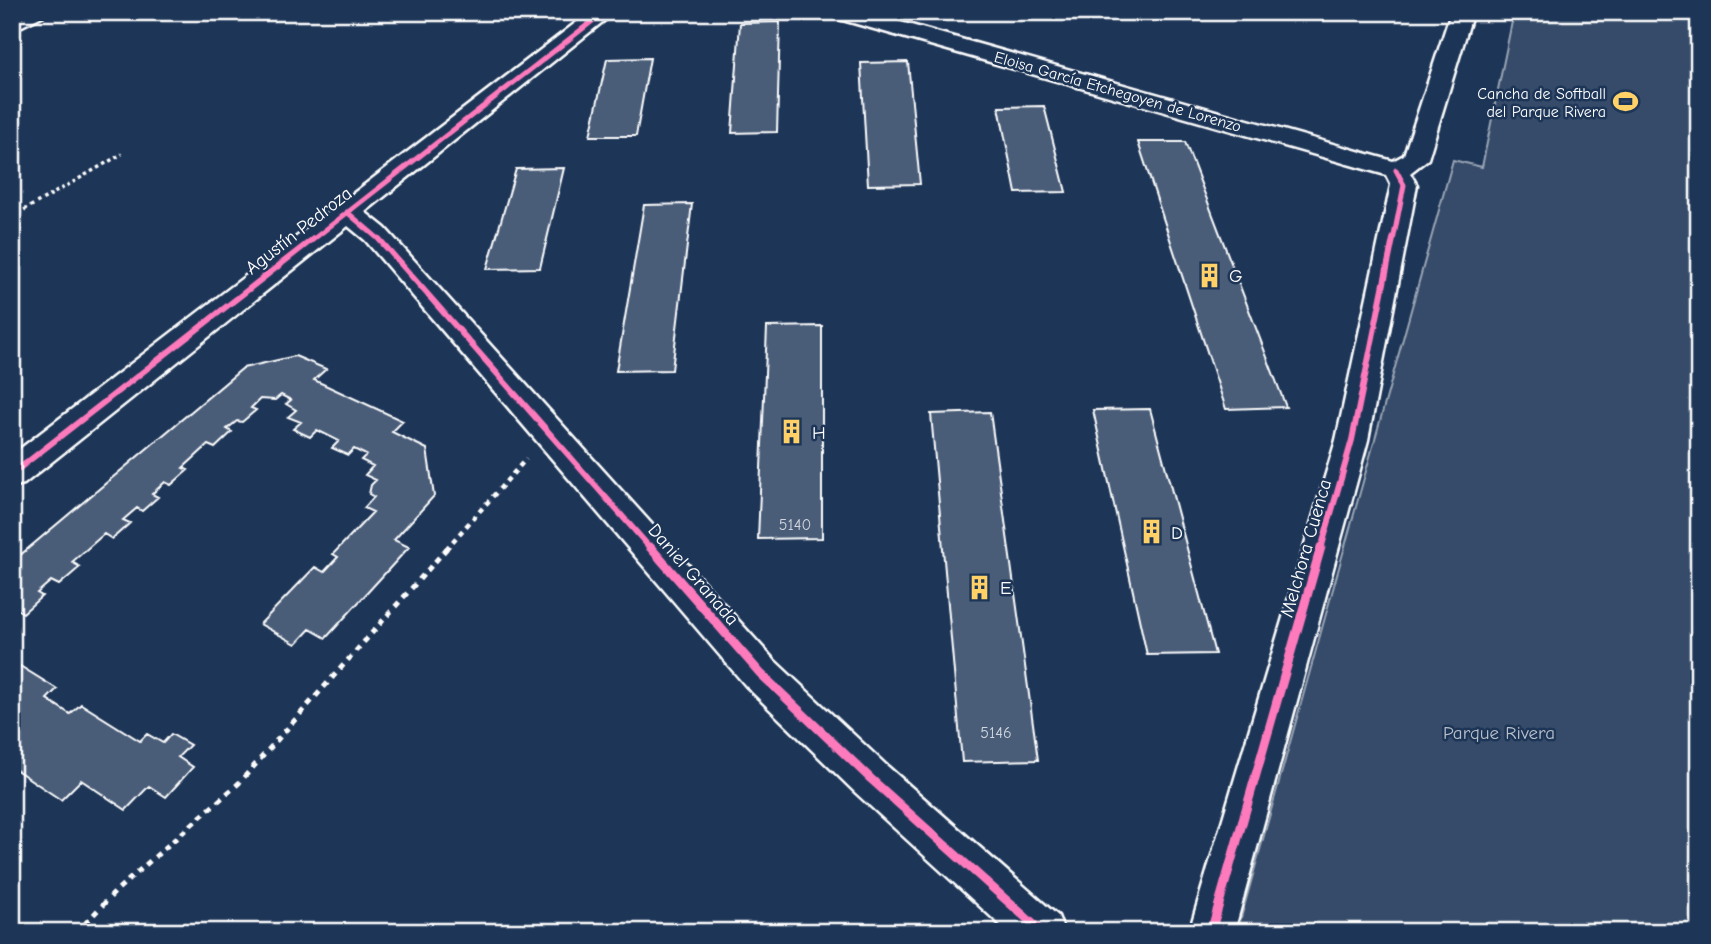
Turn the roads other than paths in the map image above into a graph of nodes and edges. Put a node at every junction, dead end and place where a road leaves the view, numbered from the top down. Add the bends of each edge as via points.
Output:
1 (44, 12) edge
2 (604, 12) edge
3 (840, 12) edge
4 (1462, 12) edge
5 (12, 28) edge
6 (1396, 170) junction
7 (347, 212) junction
8 (12, 474) edge
9 (1042, 932) edge
10 (1212, 932) edge

1 - 5 lane
2 - 7 street, Agustín Pedroza
3 - 6 street, Eloisa García Etchegoyen de Lorenzo
4 - 6 street via 1415,159
6 - 10 street, Melchora Cuenca via 1404,184 1352,440
7 - 8 street, Agustín Pedroza
7 - 9 street, Daniel Granada via 374,234 760,673

